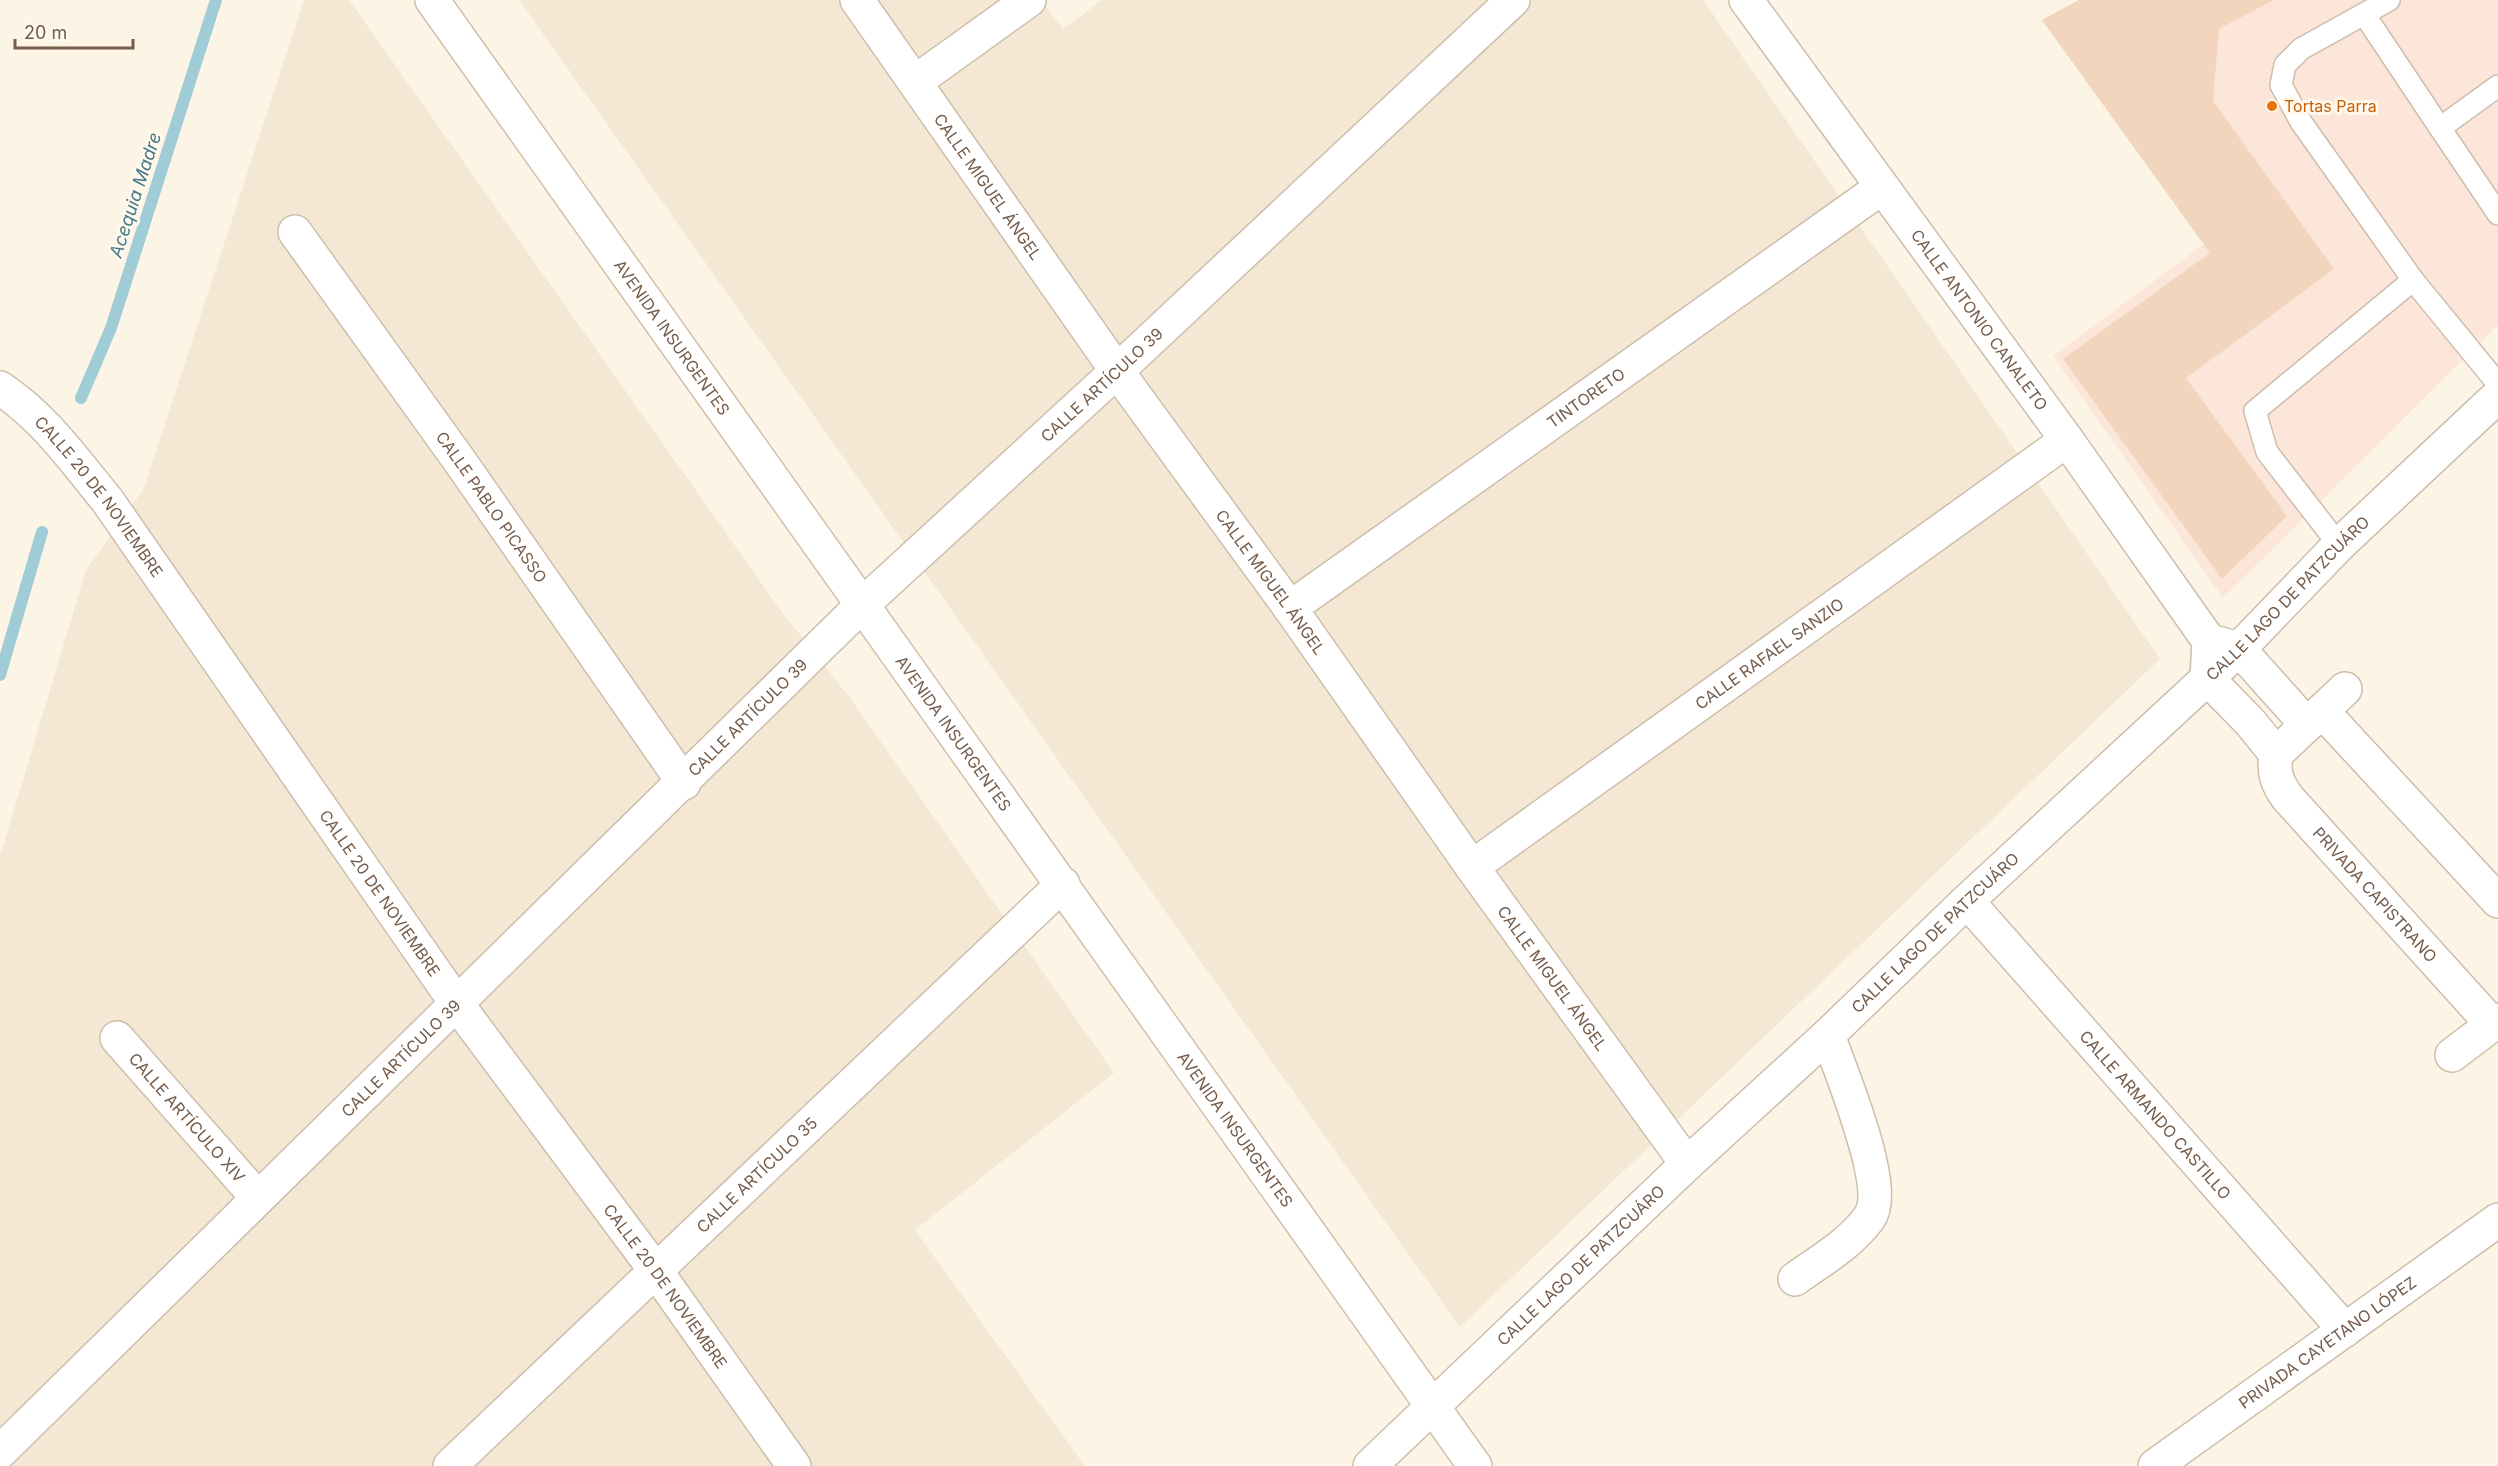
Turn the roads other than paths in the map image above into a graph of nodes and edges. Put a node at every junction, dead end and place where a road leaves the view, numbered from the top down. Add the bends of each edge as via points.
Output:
1 (432, 0) edge
2 (856, 0) edge
3 (1029, 0) edge
4 (1513, 0) edge
5 (1746, 0) edge
6 (2389, 0) edge
7 (2364, 14) junction
8 (915, 82) junction
9 (2498, 87) edge
10 (2440, 128) junction
11 (1881, 188) junction
12 (2498, 214) edge
13 (295, 232) dead end
14 (2413, 280) junction
15 (1117, 371) junction
16 (2498, 384) edge
17 (0, 388) edge
18 (2498, 396) edge
19 (2067, 440) junction
20 (2339, 545) junction
21 (862, 605) junction
22 (1290, 608) junction
23 (2224, 645) junction
24 (2207, 678) junction
25 (2325, 708) junction
26 (2276, 754) junction
27 (684, 783) junction
28 (1472, 867) junction
29 (1063, 884) junction
30 (1967, 901) junction
31 (2498, 901) edge
32 (457, 1004) junction
33 (2495, 1022) edge
34 (1828, 1035) junction
35 (117, 1038) dead end
36 (2452, 1055) dead end
37 (1687, 1164) junction
38 (257, 1197) junction
39 (2498, 1220) edge
40 (656, 1271) junction
41 (1795, 1279) dead end
42 (2345, 1330) junction
43 (1434, 1406) junction
44 (0, 1452) edge
45 (450, 1466) edge
46 (794, 1466) edge
47 (1370, 1466) edge
48 (1475, 1466) edge
49 (2155, 1466) edge

1 - 21 street, AVENIDA INSURGENTES
2 - 8 street, CALLE MIGUEL ÁNGEL
3 - 8 street
4 - 15 street, CALLE ARTÍCULO 39
5 - 11 street, CALLE ANTONIO CANALETO
6 - 7 lane
7 - 10 lane
7 - 14 lane via 2301,49 2285,65 2281,85 2301,122
8 - 15 street, CALLE MIGUEL ÁNGEL
9 - 10 lane
10 - 12 lane
11 - 19 street, CALLE ANTONIO CANALETO
11 - 22 street, TINTORETO
13 - 27 street, CALLE PABLO PICASSO
14 - 16 lane
14 - 20 lane via 2255,411 2267,452
15 - 21 street, CALLE ARTÍCULO 39
15 - 22 street, CALLE MIGUEL ÁNGEL
17 - 32 street, CALLE 20 DE NOVIEMBRE via 42,422 106,500
18 - 20 street, CALLE LAGO DE PATZCUÁRO
19 - 23 street, CALLE ANTONIO CANALETO
19 - 28 street, CALLE RAFAEL SANZIO
20 - 23 street, CALLE LAGO DE PATZCUÁRO
21 - 27 street, CALLE ARTÍCULO 39
21 - 29 street, AVENIDA INSURGENTES
22 - 28 street, CALLE MIGUEL ÁNGEL
23 - 24 street, CALLE LAGO DE PATZCUÁRO
23 - 25 street
24 - 26 street
24 - 30 street, CALLE LAGO DE PATZCUÁRO
25 - 26 street
25 - 31 street
26 - 33 street, PRIVADA CAPISTRANO via 2275,774 2287,797
27 - 32 street, CALLE ARTÍCULO 39
28 - 37 street, CALLE MIGUEL ÁNGEL
29 - 40 street, CALLE ARTÍCULO 35
29 - 43 street, AVENIDA INSURGENTES
30 - 34 street, CALLE LAGO DE PATZCUÁRO
30 - 42 street, CALLE ARMANDO CASTILLO
32 - 38 street, CALLE ARTÍCULO 39
32 - 40 street, CALLE 20 DE NOVIEMBRE
33 - 36 street, PRIVADA CAPISTRANO
34 - 37 street, CALLE LAGO DE PATZCUÁRO
34 - 41 street via 1872,1166 1876,1193 1870,1216 1852,1237
35 - 38 street, CALLE ARTÍCULO XIV
37 - 43 street, CALLE LAGO DE PATZCUÁRO
38 - 44 street, CALLE ARTÍCULO 39
39 - 42 street, PRIVADA CAYETANO LÓPEZ
40 - 45 street, CALLE ARTÍCULO 35
40 - 46 street, CALLE 20 DE NOVIEMBRE
42 - 49 street, PRIVADA CAYETANO LÓPEZ
43 - 47 street, CALLE LAGO DE PATZCUÁRO
43 - 48 street, AVENIDA INSURGENTES

